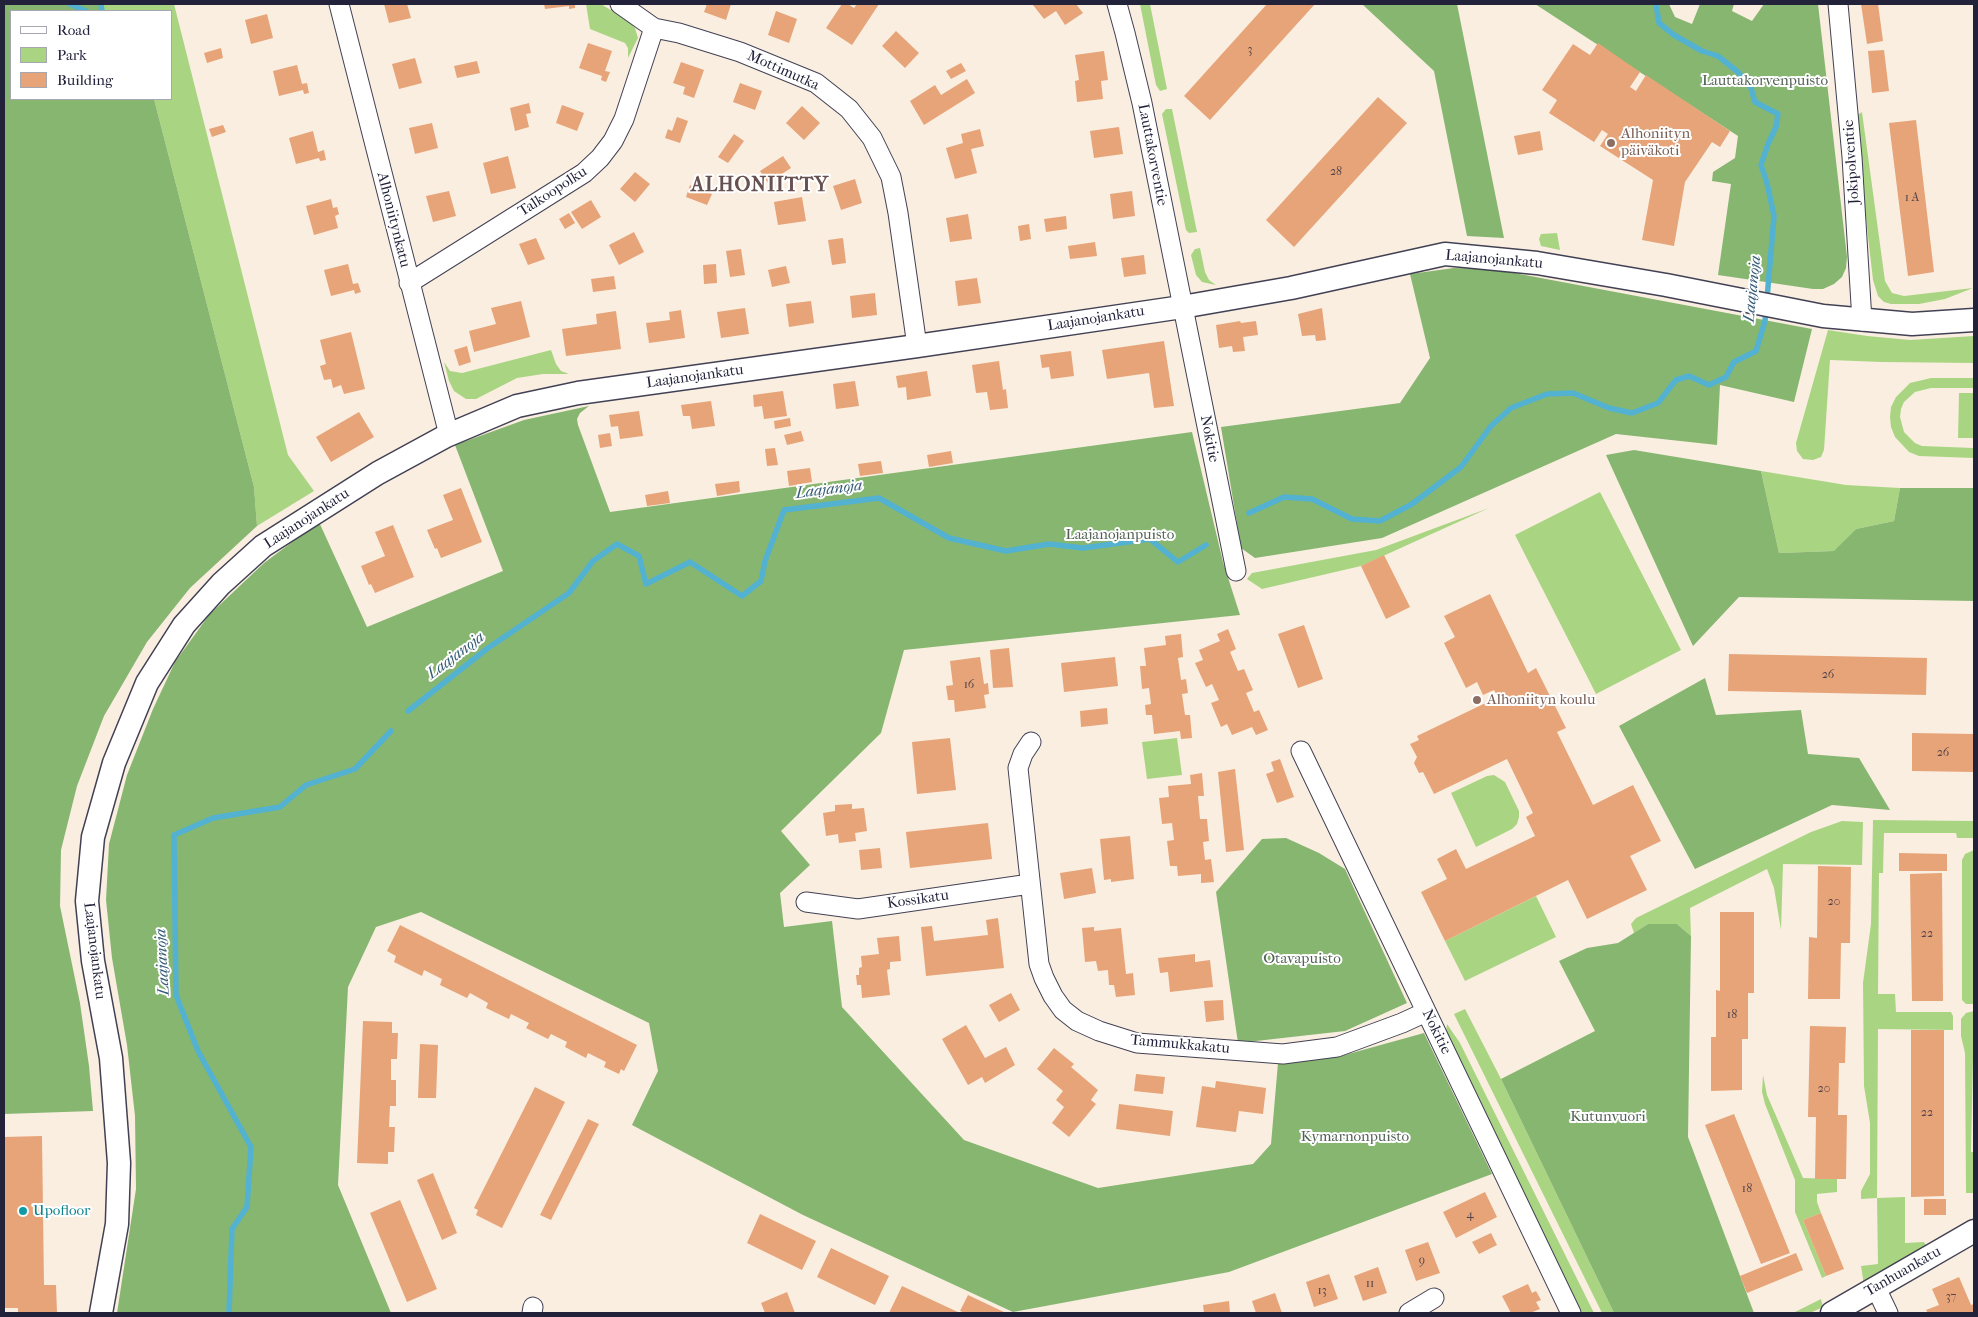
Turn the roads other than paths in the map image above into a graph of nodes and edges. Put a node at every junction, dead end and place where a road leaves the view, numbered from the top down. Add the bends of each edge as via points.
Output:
1 (339, 4) edge
2 (620, 4) edge
3 (1116, 4) edge
4 (1838, 4) edge
5 (654, 28) junction
6 (409, 283) junction
7 (1182, 307) junction
8 (1974, 320) edge
9 (1862, 321) junction
10 (917, 346) junction
11 (449, 435) junction
12 (1236, 571) dead end
13 (1031, 742) dead end
14 (1301, 751) dead end
15 (1030, 884) junction
16 (806, 902) dead end
17 (1426, 1012) junction
18 (1974, 1231) edge
19 (1876, 1288) junction
20 (1434, 1298) dead end
21 (101, 1313) edge
22 (1409, 1313) edge
23 (1571, 1313) edge
24 (1832, 1313) edge
25 (1888, 1313) edge

1 - 6 street, Alhoniitynkatu
2 - 5 street, Mottimutka
3 - 7 street, Lauttakorventie via 1142,103
4 - 9 street, Jokipolventie
5 - 6 street, Talkoopolku via 624,119 600,158 584,173
5 - 10 street, Mottimutka via 679,33 773,65 816,83 849,109 872,138 891,177
6 - 11 street, Alhoniitynkatu
7 - 9 street, Laajanojankatu via 1291,288 1445,254 1537,263
7 - 10 street, Laajanojankatu
7 - 12 street, Nokitie
8 - 9 street, Laajanojankatu via 1912,324
10 - 11 street, Laajanojankatu via 562,396 517,406
11 - 21 street, Laajanojankatu via 378,473 263,546 221,584 184,625 147,683 114,763 92,837 87,902 93,961 111,1058 119,1163 116,1224
13 - 15 street, Tammukkakatu via 1018,768
14 - 17 street, Nokitie
15 - 16 street, Kossikatu via 858,909
15 - 17 street, Tammukkakatu via 1039,964 1053,996 1063,1010 1077,1020 1124,1040 1283,1054 1337,1047
17 - 23 street, Nokitie
18 - 19 street, Tanhuankatu
19 - 24 street, Tanhuankatu
19 - 25 street
20 - 22 street

